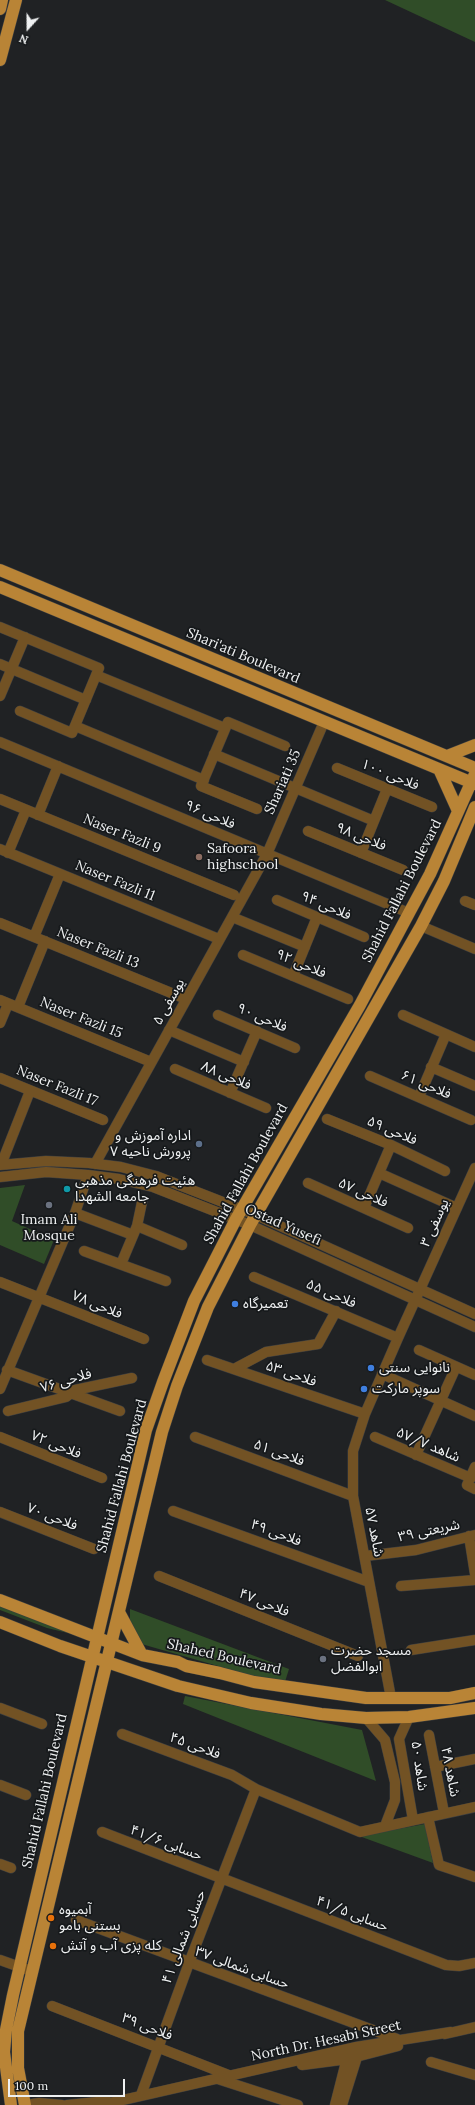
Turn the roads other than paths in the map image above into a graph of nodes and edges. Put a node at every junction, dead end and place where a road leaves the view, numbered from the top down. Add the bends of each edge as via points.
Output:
1 (2, 0) edge
2 (16, 0) edge
3 (0, 9) edge
4 (0, 60) edge
5 (0, 570) edge
6 (0, 587) edge
7 (0, 626) edge
8 (25, 637) junction
9 (0, 664) edge
10 (11, 669) junction
11 (98, 671) junction
12 (0, 696) edge
13 (86, 700) junction
14 (20, 710) dead end
15 (324, 722) junction
16 (226, 725) junction
17 (74, 729) junction
18 (0, 742) edge
19 (475, 745) edge
20 (285, 746) dead end
21 (214, 754) junction
22 (447, 756) junction
23 (58, 766) junction
24 (337, 768) dead end
25 (475, 768) edge
26 (439, 769) junction
27 (473, 780) edge
28 (202, 783) junction
29 (296, 788) junction
30 (387, 789) junction
31 (0, 799) edge
32 (432, 807) dead end
33 (256, 809) dead end
34 (26, 810) junction
35 (458, 811) junction
36 (474, 811) edge
37 (38, 815) junction
38 (374, 821) junction
39 (308, 831) dead end
40 (4, 851) edge
41 (361, 852) junction
42 (267, 854) junction
43 (403, 870) dead end
44 (60, 874) junction
45 (234, 895) dead end
46 (277, 900) dead end
47 (465, 901) dead end
48 (475, 905) edge
49 (409, 913) junction
50 (232, 917) junction
51 (317, 917) junction
52 (0, 923) edge
53 (421, 926) junction
54 (34, 937) junction
55 (364, 937) dead end
56 (220, 939) junction
57 (45, 941) junction
58 (305, 947) junction
59 (475, 949) edge
60 (243, 955) dead end
61 (293, 976) junction
62 (186, 999) junction
63 (348, 999) dead end
64 (8, 1004) edge
65 (218, 1015) dead end
66 (403, 1015) dead end
67 (0, 1023) edge
68 (169, 1030) junction
69 (257, 1031) junction
70 (446, 1034) junction
71 (475, 1046) edge
72 (295, 1048) dead end
73 (151, 1062) junction
74 (244, 1062) junction
75 (432, 1067) junction
76 (174, 1069) dead end
77 (370, 1076) dead end
78 (0, 1078) edge
79 (475, 1086) edge
80 (30, 1091) junction
81 (230, 1093) junction
82 (418, 1097) junction
83 (266, 1108) dead end
84 (327, 1119) dead end
85 (103, 1120) dead end
86 (471, 1120) dead end
87 (391, 1145) junction
88 (95, 1164) junction
89 (0, 1165) edge
90 (475, 1168) edge
91 (445, 1171) dead end
92 (379, 1173) junction
93 (88, 1175) junction
94 (0, 1177) edge
95 (308, 1183) dead end
96 (142, 1202) dead end
97 (364, 1208) junction
98 (457, 1208) junction
99 (75, 1213) junction
100 (238, 1214) junction
101 (253, 1220) junction
102 (408, 1228) dead end
103 (135, 1230) junction
104 (182, 1245) dead end
105 (84, 1251) dead end
106 (121, 1264) junction
107 (254, 1277) dead end
108 (166, 1281) dead end
109 (0, 1282) edge
110 (421, 1289) junction
111 (39, 1298) junction
112 (416, 1299) junction
113 (336, 1312) junction
114 (475, 1314) edge
115 (475, 1327) edge
116 (398, 1338) junction
117 (144, 1339) dead end
118 (419, 1350) dead end
119 (207, 1360) dead end
120 (456, 1367) junction
121 (234, 1369) junction
122 (7, 1370) junction
123 (382, 1374) junction
124 (475, 1375) edge
125 (132, 1378) dead end
126 (0, 1389) edge
127 (71, 1393) junction
128 (441, 1401) junction
129 (8, 1411) dead end
130 (120, 1411) dead end
131 (365, 1414) junction
132 (475, 1416) edge
133 (0, 1437) edge
134 (195, 1437) dead end
135 (375, 1437) dead end
136 (416, 1455) junction
137 (475, 1467) edge
138 (102, 1478) dead end
139 (471, 1478) junction
140 (475, 1489) edge
141 (353, 1496) junction
142 (173, 1510) dead end
143 (0, 1512) edge
144 (472, 1536) edge
145 (94, 1549) dead end
146 (365, 1556) junction
147 (475, 1573) edge
148 (159, 1576) dead end
149 (475, 1580) edge
150 (369, 1582) junction
151 (401, 1586) dead end
152 (0, 1600) edge
153 (119, 1612) junction
154 (102, 1616) junction
155 (0, 1622) edge
156 (78, 1629) junction
157 (97, 1637) junction
158 (475, 1640) edge
159 (111, 1642) junction
160 (411, 1650) dead end
161 (142, 1654) junction
162 (358, 1656) dead end
163 (92, 1657) junction
164 (106, 1662) junction
165 (475, 1693) edge
166 (391, 1698) junction
167 (0, 1708) edge
168 (475, 1708) edge
169 (409, 1717) junction
170 (366, 1718) junction
171 (42, 1724) dead end
172 (122, 1734) dead end
173 (429, 1735) dead end
174 (399, 1739) junction
175 (385, 1740) junction
176 (475, 1759) edge
177 (435, 1767) junction
178 (0, 1785) edge
179 (256, 1789) junction
180 (26, 1795) dead end
181 (475, 1807) edge
182 (444, 1814) junction
183 (428, 1817) junction
184 (413, 1820) junction
185 (385, 1826) junction
186 (102, 1832) dead end
187 (0, 1864) edge
188 (11, 1868) dead end
189 (475, 1877) edge
190 (221, 1879) junction
191 (76, 1920) dead end
192 (0, 1960) edge
193 (189, 1963) junction
194 (475, 1963) edge
195 (20, 1967) junction
196 (31, 1971) junction
197 (52, 2006) dead end
198 (475, 2027) edge
199 (451, 2032) junction
200 (399, 2040) junction
201 (158, 2046) junction
202 (352, 2053) junction
203 (431, 2062) dead end
204 (475, 2075) edge
205 (231, 2076) junction
206 (218, 2079) junction
207 (140, 2096) junction
208 (121, 2100) junction
209 (11, 2105) edge
210 (25, 2105) edge
211 (62, 2105) edge
212 (66, 2105) edge
213 (101, 2105) edge
214 (298, 2105) edge
215 (335, 2105) edge
216 (342, 2105) edge

1 - 3 main road
2 - 4 main road
5 - 22 main road, Shari'ati Boulevard
6 - 15 main road, Shari'ati Boulevard
7 - 8 street
8 - 10 street
8 - 11 street
9 - 10 street
10 - 12 street
10 - 13 street
11 - 13 street
11 - 16 street
13 - 17 street
14 - 17 street
15 - 26 main road, Shari'ati Boulevard
15 - 29 street, Shariati 35
16 - 20 street
16 - 21 street
17 - 28 street
18 - 23 street, فلاحی ۹۶
19 - 22 main road
21 - 28 street
21 - 29 street
22 - 25 main road, Shari'ati Boulevard
23 - 37 street
23 - 42 street, فلاحی ۹۶
24 - 30 street, فلاحی ۱۰۰
26 - 27 main road, Shari'ati Boulevard
26 - 35 main road
27 - 35 main road, Shahid Fallahi Boulevard
28 - 33 street
29 - 38 street
29 - 42 street, Shariati 35
30 - 32 street, فلاحی ۱۰۰
30 - 38 street
31 - 34 street, Naser Fazli 9
34 - 37 street, Naser Fazli 9
34 - 40 street
35 - 49 main road, Shahid Fallahi Boulevard via 430,874
36 - 53 main road, Shahid Fallahi Boulevard via 444,881
37 - 45 street, Naser Fazli 9
38 - 41 street
39 - 41 street, فلاحی ۹۸
40 - 44 street, Naser Fazli 11
41 - 43 street, فلاحی ۹۸
42 - 49 street, فلاحی ۹۶
42 - 50 street, یوسفی ۵
44 - 54 street
44 - 56 street, Naser Fazli 11
46 - 51 street, فلاحی ۹۴
47 - 48 street
49 - 100 main road, Shahid Fallahi Boulevard via 360,1005
50 - 56 street, یوسفی ۵
50 - 58 street
51 - 55 street, فلاحی ۹۴
51 - 58 street
52 - 54 street, Naser Fazli 13
53 - 59 street
53 - 101 main road, Shahid Fallahi Boulevard
54 - 57 street, Naser Fazli 13
56 - 62 street, یوسفی ۵
57 - 62 street, Naser Fazli 13
57 - 64 street
58 - 61 street
60 - 61 street, فلاحی ۹۲
61 - 63 street, فلاحی ۹۲
62 - 68 street, یوسفی ۵
64 - 67 street
64 - 73 street, Naser Fazli 15
65 - 69 street, فلاحی ۹۰
66 - 70 street
68 - 73 street, یوسفی ۵
68 - 74 street
69 - 72 street, فلاحی ۹۰
69 - 74 street
70 - 71 street
70 - 75 street
73 - 88 street, یوسفی ۵
74 - 81 street
75 - 79 street
75 - 82 street
76 - 81 street, فلاحی ۸۸
77 - 82 street, فلاحی ۶۱
78 - 80 street, Naser Fazli 17
80 - 85 street, Naser Fazli 17
80 - 89 street
81 - 83 street, فلاحی ۸۸
82 - 86 street, فلاحی ۶۱
84 - 87 street, فلاحی ۵۹
87 - 91 street, فلاحی ۵۹
87 - 92 street
88 - 89 street, Ostad Yusefi via 46,1161
88 - 100 street, Ostad Yusefi via 121,1167 156,1176
90 - 98 street, یوسفی ۳
92 - 97 street
92 - 98 street
93 - 94 street, Ostad Yusefi via 46,1172
93 - 99 street
93 - 100 street, Ostad Yusefi via 153,1187
95 - 97 street, فلاحی ۵۷
96 - 103 street
97 - 102 street, فلاحی ۵۷
98 - 110 street, یوسفی ۳
99 - 103 street
99 - 111 street
100 - 101 street, Ostad Yusefi
100 - 154 main road, Shahid Fallahi Boulevard via 194,1301 146,1430
101 - 110 street, Ostad Yusefi
101 - 112 street, Ostad Yusefi
101 - 153 main road, Shahid Fallahi Boulevard via 208,1307 177,1386 162,1432
103 - 104 street
103 - 106 street
105 - 106 street
106 - 108 street
107 - 113 street, فلاحی ۵۵
109 - 111 street, فلاحی ۷۸
110 - 112 street, یوسفی ۳
110 - 114 street, Ostad Yusefi
111 - 117 street, فلاحی ۷۸
111 - 122 street
112 - 115 street, Ostad Yusefi
112 - 116 street, یوسفی ۳
113 - 116 street, فلاحی ۵۵
113 - 121 street via 318,1344 266,1352
116 - 123 street, شاهد ۵۷
118 - 120 street
119 - 121 street, فلاحی ۵۳
120 - 124 street
120 - 128 street
121 - 131 street, فلاحی ۵۳
122 - 126 street
122 - 127 street
123 - 128 street
123 - 131 street, شاهد ۵۷
125 - 127 street, فلاحی ۷۶
127 - 129 street, فلاحی ۷۶ via 66,1397
127 - 130 street
128 - 132 street
128 - 136 street
131 - 141 street, شاهد ۵۷ via 353,1451
133 - 138 street, فلاحی ۷۲
134 - 141 street, فلاحی ۵۱
135 - 136 street, شاهد ۵۷/۷
136 - 139 street, شاهد ۵۷/۷
137 - 139 street
139 - 140 street via 467,1485
141 - 146 street, شاهد ۵۷
142 - 150 street, فلاحی ۴۹
143 - 145 street, فلاحی ۷۰
144 - 146 street, شریعتی ۳۹ via 416,1550
144 - 147 street
146 - 150 street, شاهد ۵۷
148 - 162 street, فلاحی ۴۷
149 - 151 street
150 - 166 street, شاهد ۵۷
152 - 156 main road, Shahed Boulevard
153 - 159 main road, Shahid Fallahi Boulevard
153 - 161 main road
154 - 156 main road via 92,1627
154 - 157 main road, Shahid Fallahi Boulevard
155 - 163 main road
156 - 157 main road, Shahed Boulevard
157 - 159 main road, Shahed Boulevard
157 - 163 main road, Shahid Fallahi Boulevard
158 - 160 street
159 - 161 main road, Shahed Boulevard
159 - 164 main road, Shahid Fallahi Boulevard
161 - 166 main road, Shahed Boulevard via 254,1682 366,1698
163 - 164 main road
163 - 195 main road, Shahid Fallahi Boulevard
164 - 170 main road via 178,1686 251,1703
164 - 196 main road, Shahid Fallahi Boulevard
165 - 166 main road, Shahed Boulevard via 450,1698
167 - 171 street
168 - 169 main road
169 - 170 main road
169 - 174 street, شاهد ۵۰
170 - 175 street, شاهد ۵۰
172 - 179 street, فلاحی ۴۵ via 232,1775
173 - 177 street, شاهد ۴۸
174 - 175 street via 391,1737
174 - 184 street, شاهد ۵۰
175 - 185 street, شاهد ۵۰ via 395,1782 395,1800
176 - 177 street
177 - 182 street, شاهد ۴۸
178 - 180 street
179 - 185 street, فلاحی ۴۵ via 360,1832
179 - 190 street, حسابی شمالی ۴۱
181 - 182 street
182 - 183 street
183 - 184 street
183 - 189 street via 439,1866
184 - 185 street
186 - 190 street, حسابی ۴۱/۶
187 - 188 street
190 - 193 street, حسابی شمالی ۴۱
190 - 194 street, حسابی ۴۱/۵ via 446,1965
191 - 193 street, حسابی شمالی ۳۷
192 - 195 street
193 - 200 street, حسابی شمالی ۳۷
193 - 201 street, حسابی شمالی ۴۱
195 - 196 street
195 - 209 main road, Shahid Fallahi Boulevard via 6,2030 4,2052
196 - 210 main road, Shahid Fallahi Boulevard via 18,2031 18,2068
197 - 201 street, فلاحی ۳۹
198 - 199 street, North Dr. Hesabi Street
199 - 200 street, North Dr. Hesabi Street
199 - 202 street, North Dr. Hesabi Street
200 - 202 street, North Dr. Hesabi Street
201 - 205 street, فلاحی ۳۹
201 - 207 street, حسابی شمالی ۴۱
202 - 205 street, North Dr. Hesabi Street
202 - 215 street
202 - 216 street
203 - 204 street
205 - 206 street, North Dr. Hesabi Street
206 - 207 street, North Dr. Hesabi Street
206 - 214 street
207 - 208 street, North Dr. Hesabi Street
208 - 212 street
208 - 213 street, North Dr. Hesabi Street
210 - 211 street

